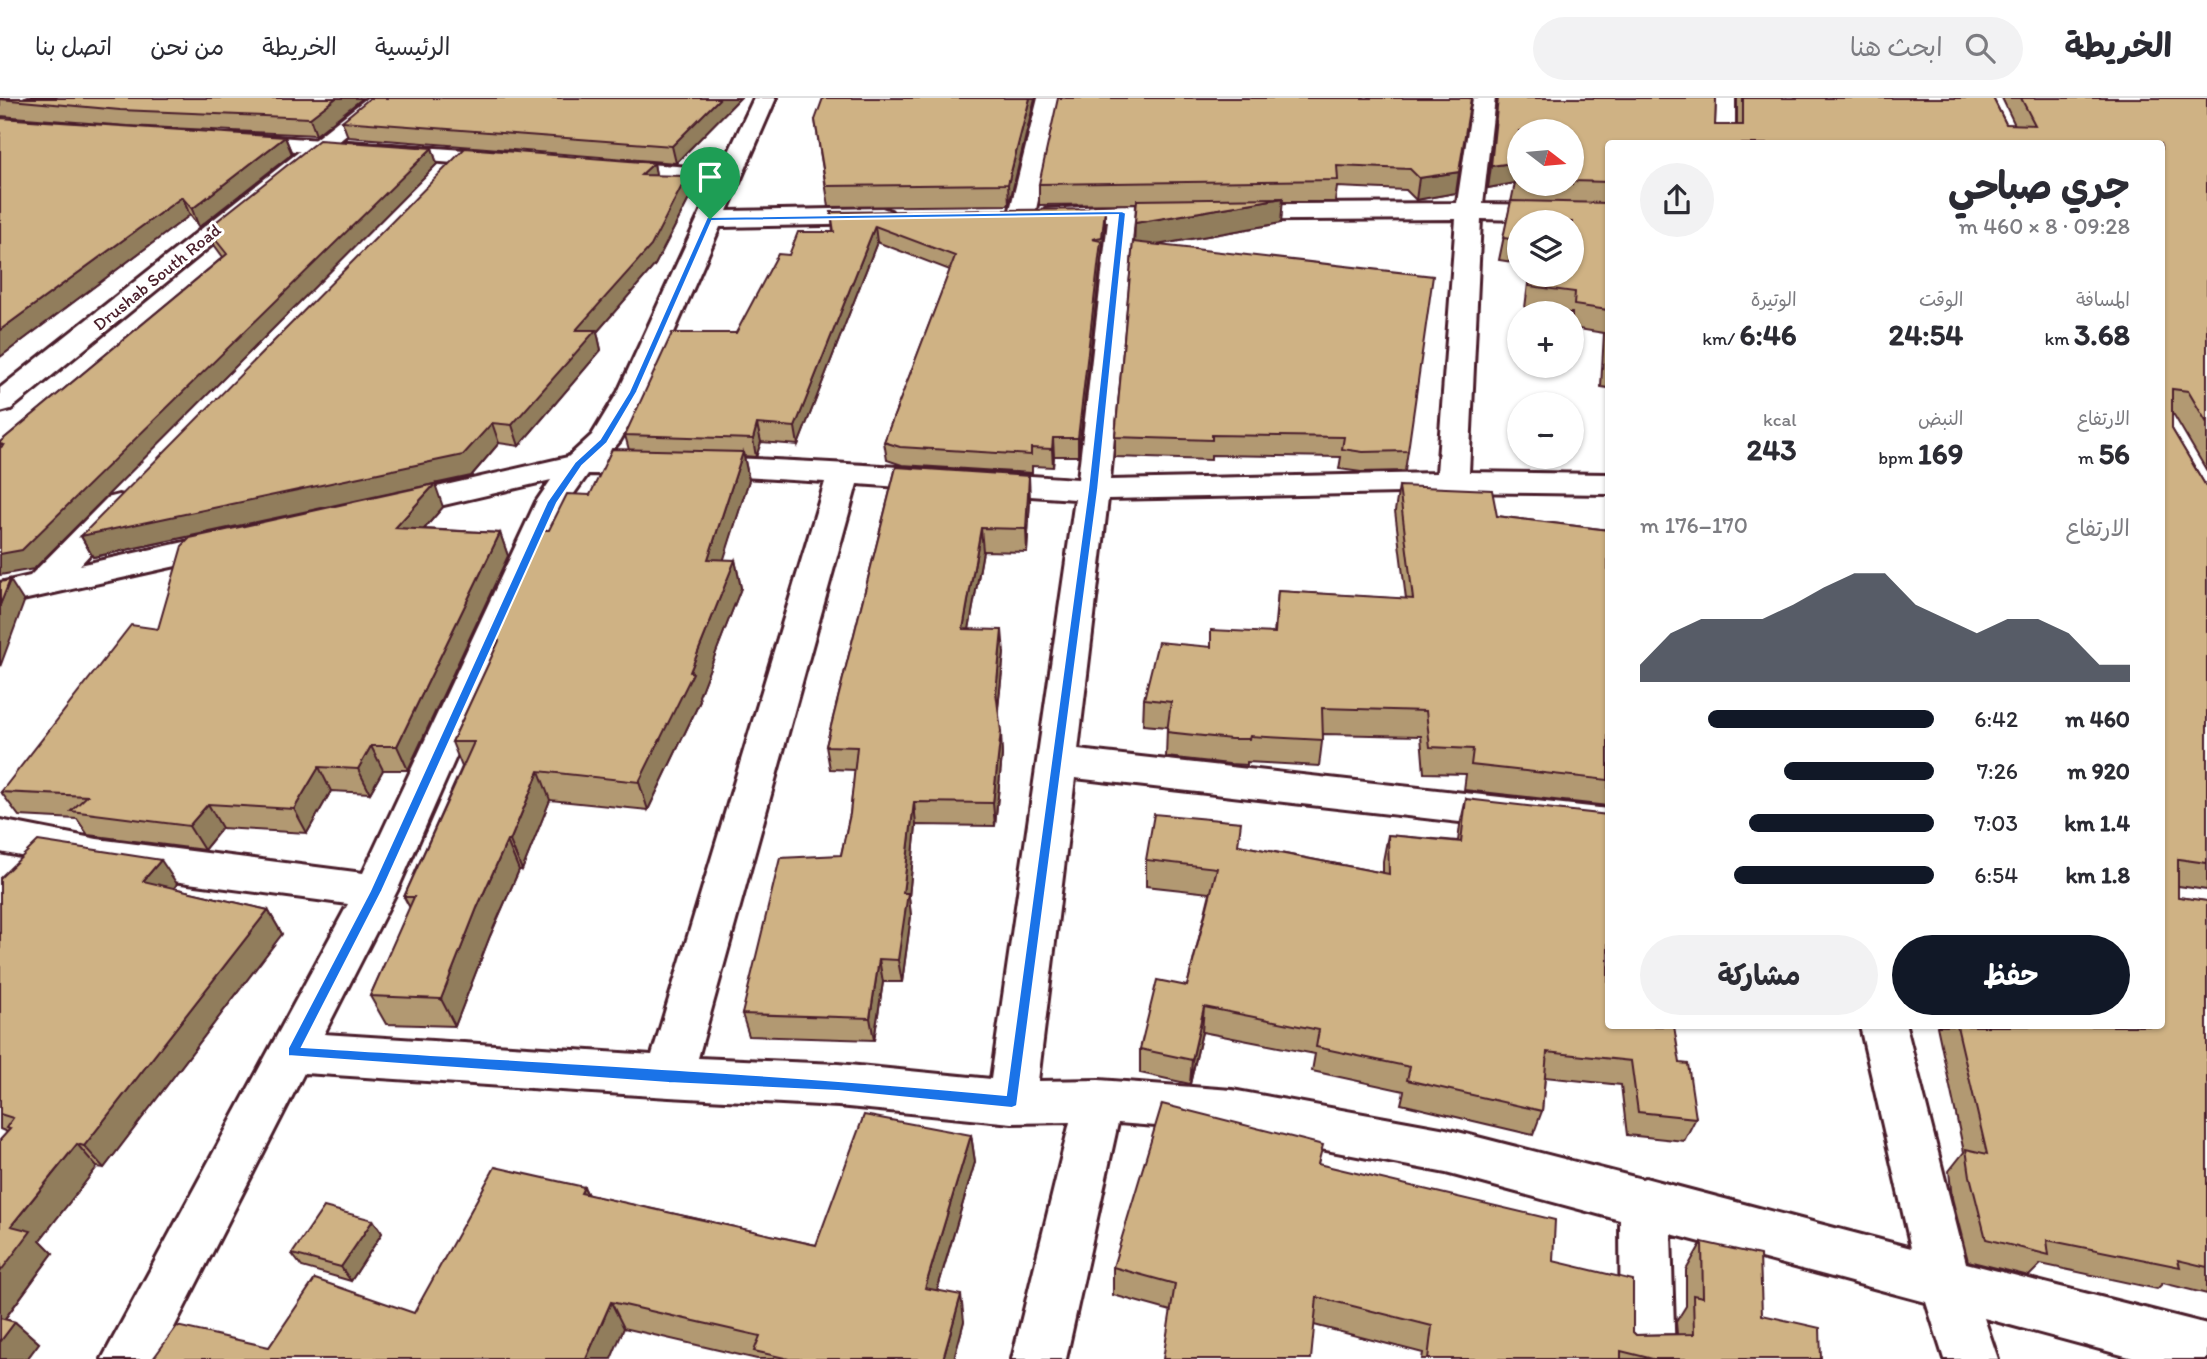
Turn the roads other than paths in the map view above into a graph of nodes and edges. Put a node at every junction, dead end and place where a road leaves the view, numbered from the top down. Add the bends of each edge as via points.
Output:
1 (43, 98) edge
2 (381, 98) edge
3 (765, 98) edge
4 (1049, 98) edge
5 (1484, 98) edge
6 (1724, 98) edge
7 (0, 125) edge
8 (38, 128) edge
9 (210, 140) edge
10 (1723, 140) edge
11 (321, 145) junction
12 (462, 157) junction
13 (529, 162) edge
14 (582, 166) edge
15 (729, 177) junction
16 (434, 185) edge
17 (1469, 211) junction
18 (1122, 213) junction
19 (995, 214) edge
20 (1022, 214) junction
21 (1605, 214) edge
22 (900, 216) edge
23 (710, 219) junction
24 (0, 404) edge
25 (579, 464) junction
26 (844, 472) junction
27 (1452, 482) junction
28 (1605, 484) edge
29 (138, 485) edge
30 (1093, 490) junction
31 (361, 514) edge
32 (266, 535) edge
33 (41, 585) junction
34 (0, 594) edge
35 (1058, 762) junction
36 (1605, 824) edge
37 (0, 836) edge
38 (376, 891) junction
39 (1884, 1029) edge
40 (293, 1052) junction
41 (669, 1077) junction
42 (1099, 1101) junction
43 (1012, 1102) junction
44 (1645, 1201) junction
45 (1945, 1281) junction
46 (2207, 1351) edge
47 (129, 1359) edge
48 (1040, 1359) edge
49 (1648, 1359) edge
50 (1971, 1359) edge

1 - 7 street
2 - 11 street, Drushab South Road
3 - 15 street
4 - 20 street
5 - 17 street
6 - 10 street
7 - 8 street
9 - 11 street
11 - 12 street
11 - 24 street, Drushab South Road
12 - 13 street
12 - 16 street
14 - 15 street
15 - 23 street
17 - 18 street
17 - 21 street
17 - 27 street
18 - 20 street
18 - 30 street
19 - 20 street
22 - 23 street
23 - 25 street via 633,392 604,441
25 - 26 street
25 - 31 street
25 - 38 street via 552,502
26 - 30 street
26 - 41 street
27 - 28 street
27 - 30 street
29 - 33 street
30 - 35 street
32 - 33 street
33 - 34 street
35 - 36 street
35 - 43 street
37 - 38 street via 97,855
38 - 40 street
39 - 45 street
40 - 41 street
40 - 47 street
41 - 43 street via 838,1085
42 - 43 street
42 - 44 street via 1245,1114 1446,1151
42 - 48 street
44 - 45 street
44 - 49 street
45 - 46 street
45 - 50 street

